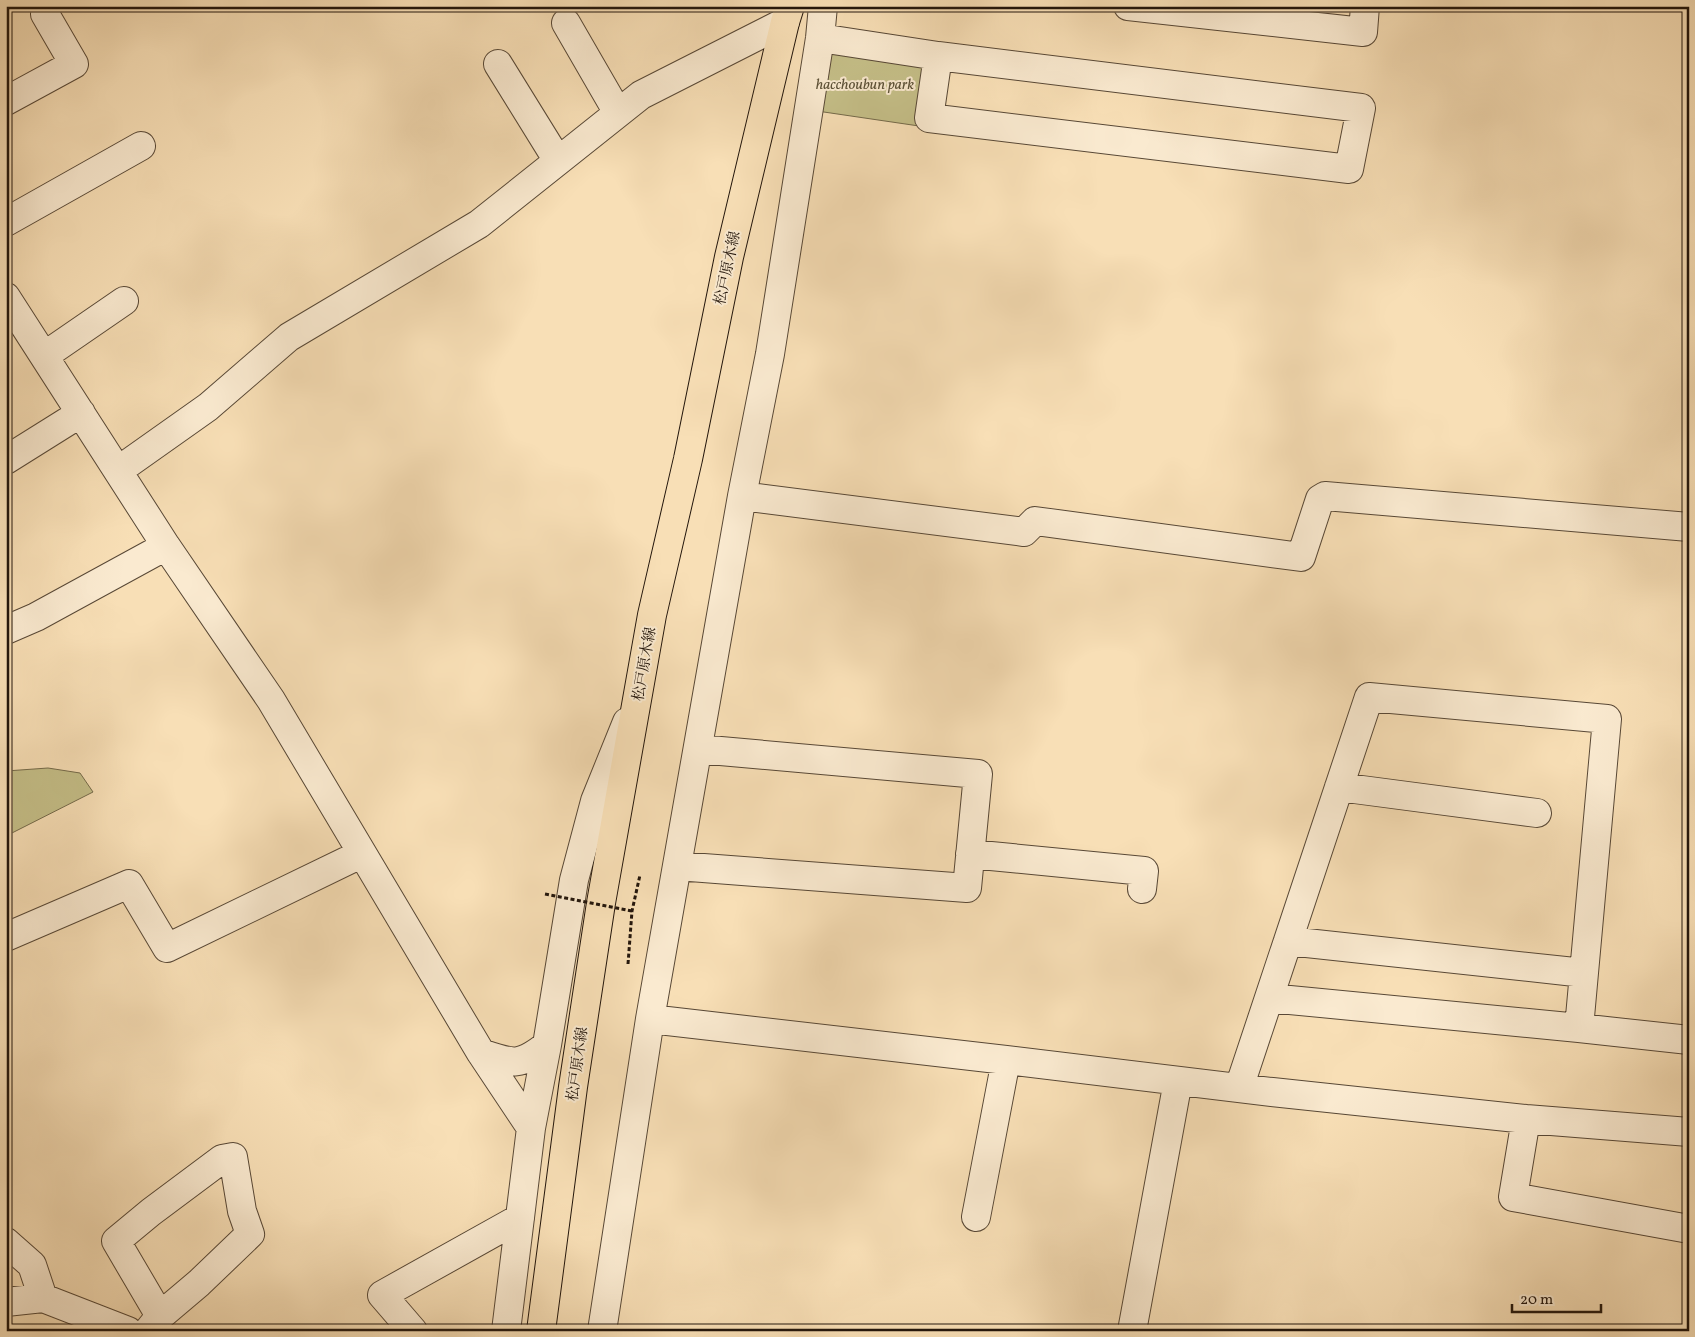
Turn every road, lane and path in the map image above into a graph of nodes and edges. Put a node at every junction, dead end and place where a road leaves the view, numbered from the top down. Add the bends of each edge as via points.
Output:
1 (823, 6) edge
2 (1128, 6) edge
3 (1365, 6) edge
4 (45, 14) dead end
5 (788, 14) edge
6 (566, 23) dead end
7 (820, 38) junction
8 (938, 56) junction
9 (498, 64) dead end
10 (6, 101) edge
11 (618, 113) junction
12 (141, 146) dead end
13 (558, 161) junction
14 (6, 222) edge
15 (6, 297) edge
16 (124, 301) dead end
17 (44, 356) junction
18 (81, 413) junction
19 (6, 460) edge
20 (118, 470) junction
21 (742, 496) junction
22 (1689, 527) edge
23 (166, 546) junction
24 (6, 630) edge
25 (638, 695) junction
26 (698, 749) junction
27 (1339, 787) junction
28 (1537, 813) dead end
29 (361, 854) junction
30 (970, 854) junction
31 (677, 866) junction
32 (640, 875) dead end
33 (1142, 889) dead end
34 (545, 894) dead end
35 (632, 911) junction
36 (6, 937) edge
37 (1288, 941) junction
38 (628, 964) dead end
39 (1584, 973) junction
40 (1269, 998) junction
41 (650, 1020) junction
42 (1579, 1028) junction
43 (1689, 1040) edge
44 (547, 1045) junction
45 (481, 1053) junction
46 (1006, 1060) junction
47 (1178, 1081) junction
48 (1239, 1088) junction
49 (1526, 1119) junction
50 (531, 1128) junction
51 (1689, 1132) edge
52 (976, 1217) dead end
53 (520, 1218) junction
54 (1689, 1229) edge
55 (6, 1242) edge
56 (43, 1298) junction
57 (6, 1302) edge
58 (154, 1324) edge
59 (128, 1331) edge
60 (413, 1331) edge
61 (506, 1331) edge
62 (541, 1331) edge
63 (602, 1331) edge
64 (1132, 1331) edge

1 - 7 street
2 - 3 street via 1362,32
4 - 10 street via 74,64
5 - 11 street via 640,95
5 - 25 main road, 松戸原木線 via 729,257 652,615
6 - 11 street
7 - 8 street
7 - 21 street via 770,354
8 - 8 street via 957,58 1361,108 1348,169 929,118
9 - 13 street
11 - 13 street
12 - 14 street
13 - 20 street via 479,224 289,337 208,407
15 - 17 street
16 - 17 street
17 - 18 street
18 - 19 street
18 - 20 street
20 - 23 street
21 - 22 street via 1024,532 1035,521 1301,557 1320,499 1326,496
21 - 26 street
23 - 24 street
23 - 29 street via 271,700
25 - 44 street via 595,801 583,845 574,880
25 - 62 main road, 松戸原木線 via 573,1087
26 - 30 street via 978,774
26 - 31 street
27 - 28 street
27 - 37 street
27 - 39 street via 1369,697 1607,719
29 - 36 street via 167,948 129,884
29 - 45 street
30 - 31 street via 967,888
30 - 33 street via 1144,871
31 - 41 street
32 - 35 path
34 - 35 path, bridge
35 - 38 path
37 - 39 street
37 - 40 street
39 - 42 street
40 - 42 street
40 - 48 street
41 - 46 street
41 - 63 street
42 - 43 street
44 - 45 street via 526,1060 511,1062
44 - 50 street
45 - 50 street
46 - 47 street
46 - 52 street
47 - 48 street
47 - 64 street
48 - 49 street
49 - 51 street
49 - 54 street via 1513,1197
50 - 53 street
53 - 60 street via 382,1295
53 - 61 street
55 - 56 street via 32,1265
56 - 57 street
56 - 59 street
58 - 58 street via 250,1234 242,1211 233,1157 222,1159 116,1241

